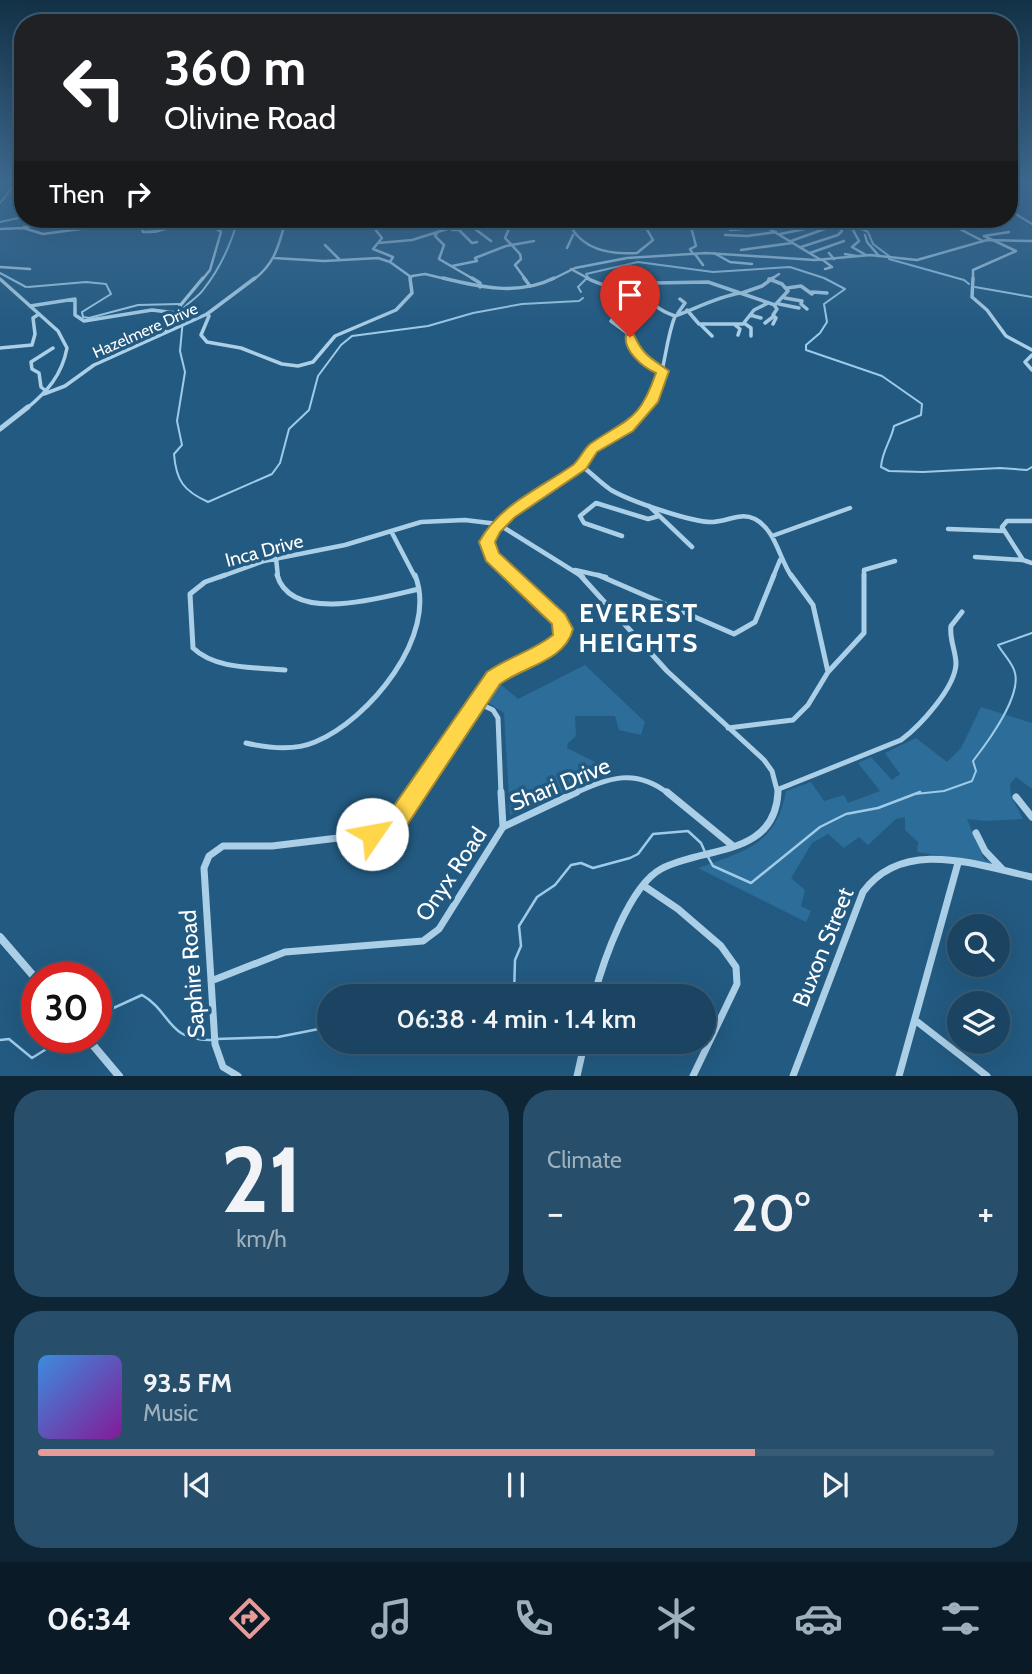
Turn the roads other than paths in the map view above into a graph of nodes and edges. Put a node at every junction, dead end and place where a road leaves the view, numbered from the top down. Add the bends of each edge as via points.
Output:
1 (28, 230) edge
2 (71, 230) edge
3 (143, 230) edge
4 (162, 230) edge
5 (219, 230) edge
6 (283, 230) edge
7 (377, 230) edge
8 (443, 230) edge
9 (459, 230) edge
10 (476, 230) edge
11 (508, 230) edge
12 (571, 230) edge
13 (647, 230) edge
14 (692, 230) edge
15 (772, 230) edge
16 (797, 230) edge
17 (823, 230) edge
18 (841, 230) edge
19 (854, 230) edge
20 (964, 230) edge
21 (438, 232) junction
22 (778, 233) junction
23 (1009, 233) dead end
24 (573, 235) junction
25 (725, 235) dead end
26 (865, 235) dead end
27 (985, 240) junction
28 (491, 241) dead end
29 (534, 241) dead end
30 (844, 241) dead end
31 (1032, 241) edge
32 (477, 242) dead end
33 (583, 242) junction
34 (791, 242) junction
35 (378, 243) junction
36 (971, 243) junction
37 (325, 245) dead end
38 (511, 245) junction
39 (977, 246) dead end
40 (800, 247) junction
41 (869, 249) dead end
42 (741, 250) dead end
43 (852, 251) dead end
44 (875, 251) junction
45 (714, 253) junction
46 (809, 253) junction
47 (829, 253) dead end
48 (694, 254) junction
49 (845, 254) dead end
50 (637, 255) junction
51 (866, 255) junction
52 (858, 256) junction
53 (879, 256) junction
54 (274, 258) junction
55 (834, 259) junction
56 (339, 260) junction
57 (822, 260) junction
58 (390, 262) junction
59 (752, 264) dead end
60 (703, 265) dead end
61 (452, 266) junction
62 (0, 267) edge
63 (30, 269) dead end
64 (571, 269) junction
65 (825, 269) dead end
66 (779, 274) dead end
67 (411, 277) junction
68 (0, 279) edge
69 (769, 279) junction
70 (654, 283) dead end
71 (530, 286) junction
72 (480, 287) junction
73 (787, 288) junction
74 (741, 293) junction
75 (827, 293) dead end
76 (784, 298) junction
77 (680, 299) dead end
78 (761, 300) junction
79 (768, 303) junction
80 (652, 304) junction
81 (776, 304) junction
82 (811, 304) dead end
83 (30, 306) junction
84 (799, 307) dead end
85 (758, 308) junction
86 (687, 310) junction
87 (176, 313) junction
88 (39, 314) junction
89 (207, 314) junction
90 (750, 314) junction
91 (676, 315) junction
92 (781, 315) dead end
93 (761, 318) dead end
94 (773, 318) junction
95 (189, 322) joint
96 (744, 323) junction
97 (765, 323) dead end
98 (700, 325) junction
99 (734, 325) junction
100 (738, 335) dead end
101 (712, 336) dead end
102 (751, 336) dead end
103 (156, 337) junction
104 (0, 348) edge
105 (53, 348) dead end
106 (1032, 349) edge
107 (1032, 355) edge
108 (1032, 369) edge
109 (663, 371) junction
110 (44, 393) junction
111 (0, 429) edge
112 (581, 466) junction
113 (646, 503) junction
114 (850, 508) dead end
115 (659, 516) junction
116 (1032, 521) edge
117 (498, 524) junction
118 (948, 529) dead end
119 (391, 531) junction
120 (1004, 531) junction
121 (772, 536) junction
122 (622, 537) dead end
123 (692, 547) dead end
124 (975, 557) dead end
125 (276, 558) junction
126 (780, 560) junction
127 (1023, 560) junction
128 (895, 561) dead end
129 (1032, 563) edge
130 (574, 570) junction
131 (419, 589) junction
132 (962, 612) dead end
133 (285, 670) dead end
134 (828, 672) junction
135 (475, 702) junction
136 (727, 728) junction
137 (246, 743) dead end
138 (779, 789) junction
139 (1017, 797) dead end
140 (1032, 817) edge
141 (503, 827) junction
142 (976, 833) dead end
143 (733, 847) junction
144 (958, 863) junction
145 (1003, 870) junction
146 (1032, 877) edge
147 (644, 886) junction
148 (0, 937) edge
149 (22, 962) edge
150 (211, 981) junction
151 (598, 984) edge
152 (915, 1020) junction
153 (100, 1053) edge
154 (581, 1054) edge
155 (119, 1076) edge
156 (238, 1076) edge
157 (577, 1076) edge
158 (693, 1076) edge
159 (793, 1076) edge
160 (899, 1076) edge
161 (987, 1076) edge

1 - 2 street via 43,234
3 - 4 street
5 - 87 street via 212,266
6 - 54 street
7 - 35 street via 382,236
8 - 21 street
9 - 32 street via 472,243
10 - 28 street
11 - 38 street via 505,236
12 - 24 street
13 - 50 street via 653,240
14 - 48 street
15 - 22 street
16 - 22 street
17 - 34 street
18 - 40 street
19 - 51 street via 859,241 852,247
20 - 27 street
21 - 35 street via 410,241
21 - 61 street via 435,236 444,245 439,259
22 - 25 street
22 - 34 street
23 - 27 street via 984,236
24 - 33 street
24 - 33 street via 567,246
26 - 44 street
27 - 31 street
27 - 36 street
27 - 106 street via 1016,251 975,269 972,297 1006,336
29 - 38 street
30 - 46 street
33 - 50 street via 611,254
34 - 40 street
34 - 42 street
35 - 58 street via 374,250 393,257
36 - 39 street
36 - 53 street via 923,260
37 - 56 street
38 - 61 street via 477,261
38 - 71 street via 521,259 515,265
40 - 46 street
41 - 44 street
43 - 52 street
44 - 53 street
45 - 48 street
45 - 57 street
45 - 59 street via 730,262
46 - 57 street
47 - 55 street
48 - 50 street
48 - 60 street
49 - 52 street
50 - 64 street
51 - 52 street
51 - 53 street
52 - 55 street
54 - 56 street
54 - 89 street via 262,274
55 - 57 street
56 - 58 street via 371,257
57 - 65 street via 832,267
58 - 67 street
61 - 72 street
62 - 63 street
64 - 71 street
64 - 80 street
66 - 69 street
67 - 72 street via 439,276
67 - 89 street, Hazelmere Drive via 413,290 394,313 334,337 316,359 304,365 282,364 241,348 207,342 201,331
68 - 83 street
69 - 73 street
69 - 74 street
70 - 74 street via 708,282
71 - 72 street
73 - 75 street via 801,286 812,293
73 - 76 street
74 - 78 street
74 - 86 street
76 - 81 street
76 - 82 street via 802,301 806,308
77 - 91 street via 685,303
78 - 79 street
78 - 85 street via 753,303
79 - 81 street
79 - 85 street
80 - 91 street
80 - 109 street via 622,307 611,321 630,335 641,357
81 - 84 street
81 - 94 street
83 - 87 street via 75,299 75,315 84,321 134,312
83 - 88 street
85 - 90 street
86 - 91 street
86 - 98 street
87 - 103 street via 175,321
88 - 104 street via 33,318 32,345
88 - 110 street via 62,336 67,348 61,370
89 - 95 street, Hazelmere Drive
90 - 93 street
90 - 96 street
91 - 109 street
92 - 94 street
94 - 97 street
95 - 103 street, Hazelmere Drive
96 - 99 street
96 - 102 street via 751,328
98 - 99 street
98 - 101 street
99 - 100 street via 740,329
103 - 110 street, Hazelmere Drive
105 - 110 street via 31,362 32,369 40,373
107 - 108 street via 1025,362
109 - 112 street via 643,413 629,428 596,446
110 - 111 street
112 - 113 street via 612,489
112 - 117 street
113 - 115 street
113 - 121 street via 712,522 747,515
114 - 121 street
115 - 122 street via 648,519 596,503 580,516 584,523
115 - 123 street
116 - 120 street via 1004,523
117 - 119 street, Inca Drive via 430,520
117 - 130 street
117 - 135 street via 487,542 492,556 558,619 564,633 548,649 499,673
118 - 120 street
119 - 125 street, Inca Drive
119 - 131 street
120 - 127 street
121 - 126 street
124 - 127 street
125 - 131 street via 281,585 310,603 352,603
125 - 133 street, Inca Drive via 193,589 189,601 192,642 203,658
126 - 130 street via 755,622 734,634 607,577
126 - 134 street via 813,605
127 - 129 street
128 - 134 street via 864,570 866,628
130 - 136 street
131 - 137 street via 420,611 413,636 394,671 357,718 310,744
132 - 138 street via 949,626 956,662 953,679 912,732
134 - 136 street via 793,720
135 - 141 street, Onyx Road via 493,710 498,718
135 - 150 street, Saphire Road via 388,828 284,845 223,846 212,852 204,868
136 - 138 street via 771,768
138 - 143 street via 779,804 768,826 747,843
139 - 140 street
141 - 143 street, Shari Drive via 619,776 662,788
141 - 150 street, Onyx Road via 446,920 423,941 285,952
142 - 145 street
143 - 147 street via 661,869
144 - 145 street, Buxon Street
144 - 152 street
144 - 159 street, Buxon Street via 914,858 869,883
145 - 146 street, Buxon Street
147 - 151 street via 608,953
147 - 158 street via 713,939 736,967 732,996
148 - 149 street
150 - 156 street, Saphire Road via 215,1044 223,1067
152 - 160 street
152 - 161 street
153 - 155 street
154 - 157 street

